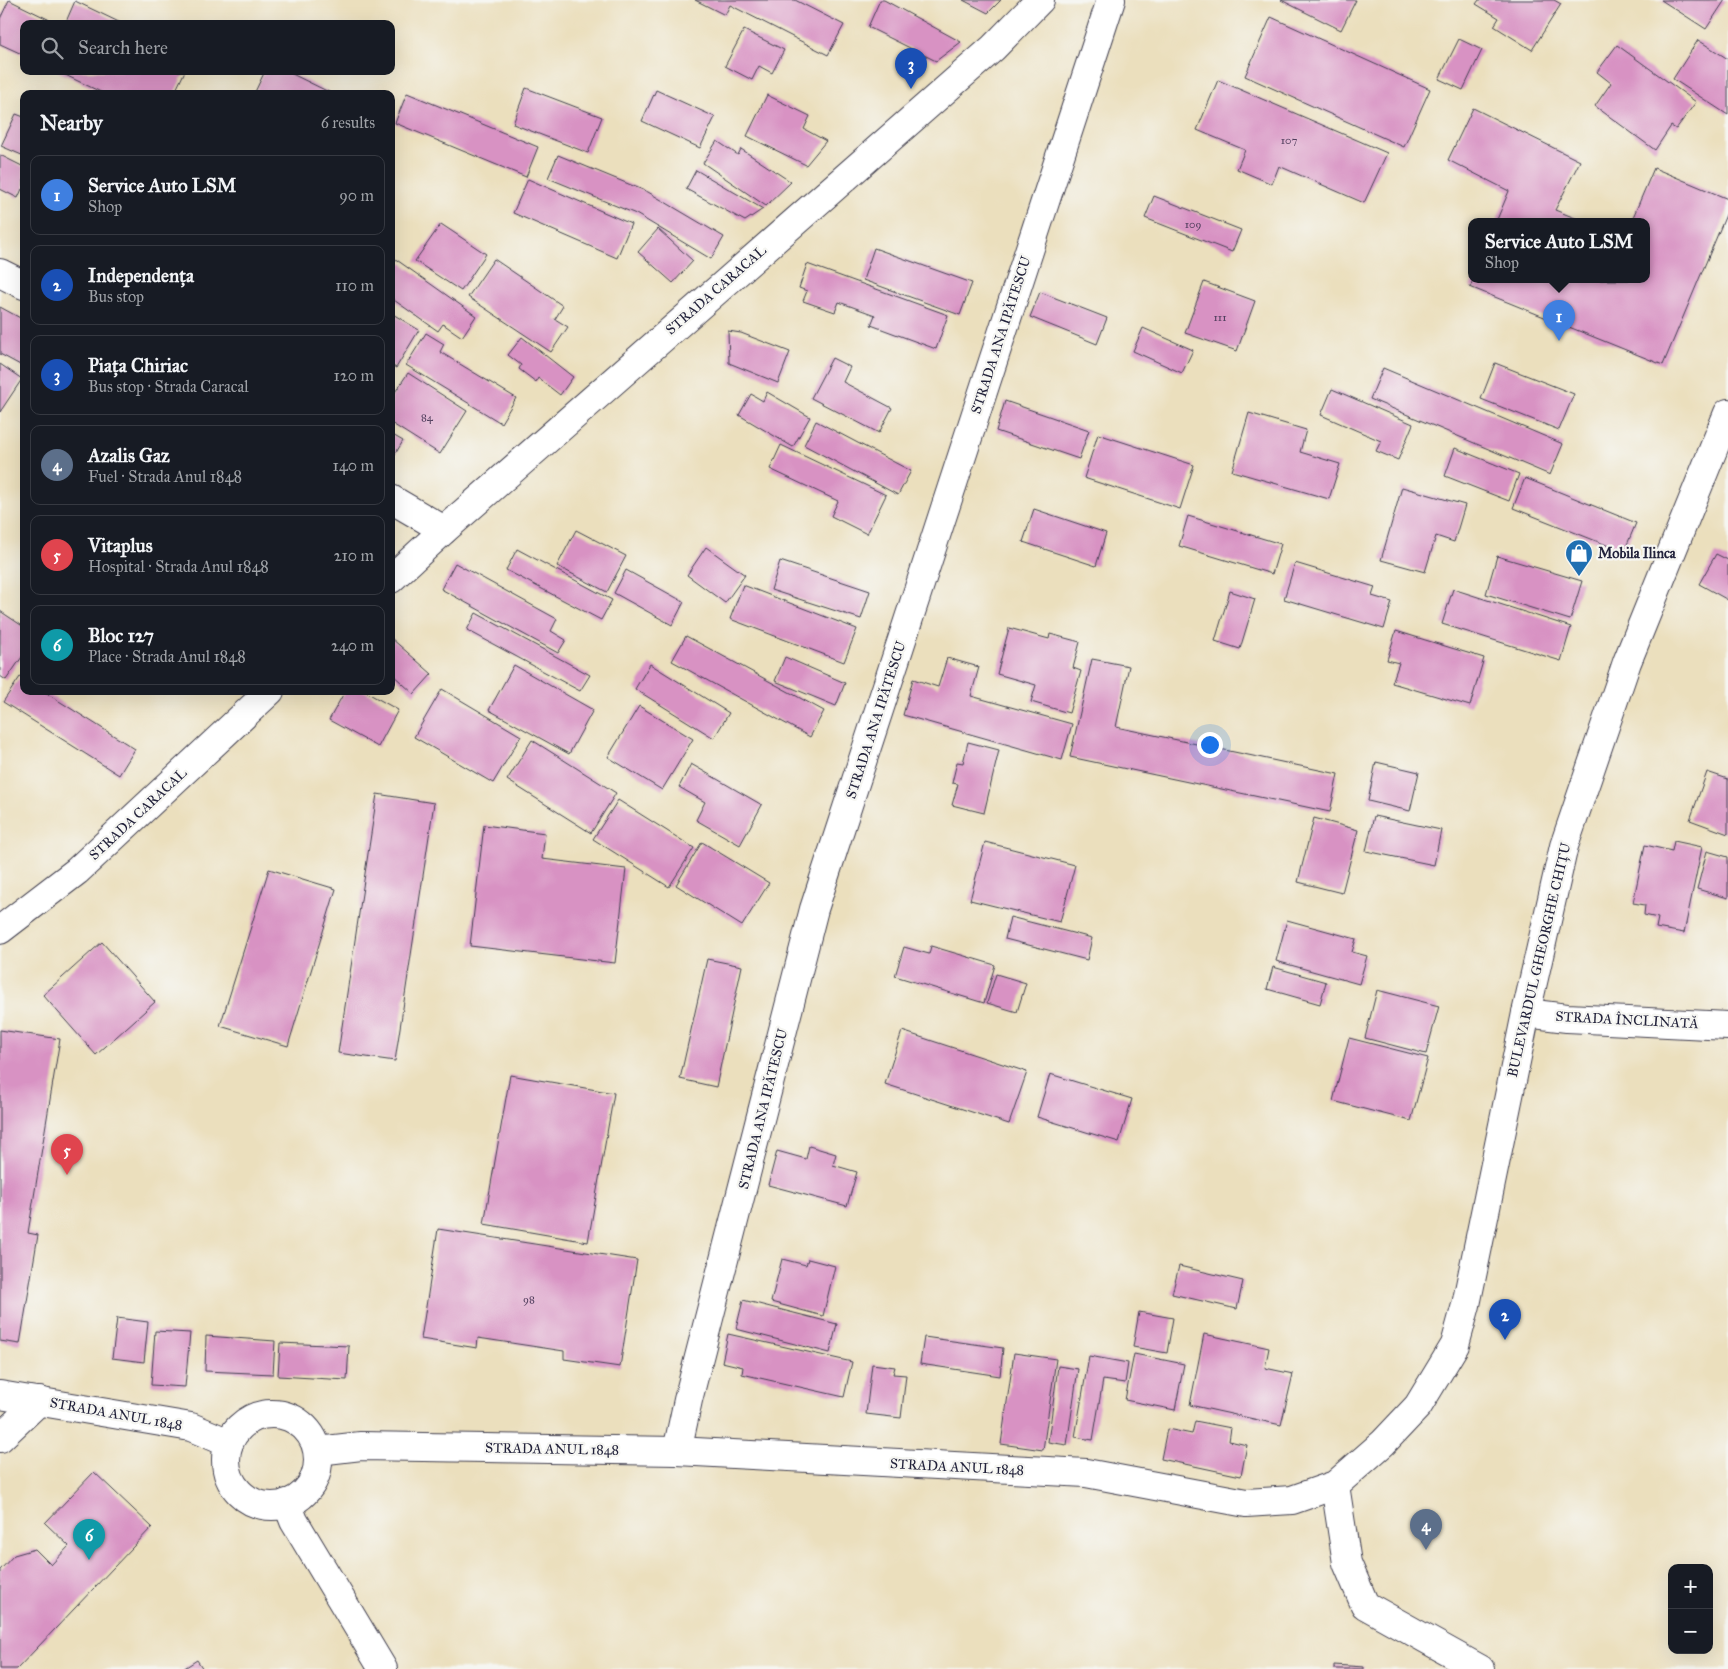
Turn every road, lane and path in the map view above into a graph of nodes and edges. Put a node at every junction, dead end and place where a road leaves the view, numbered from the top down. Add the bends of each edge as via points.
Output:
1 (1040, 0) edge
2 (1111, 0) edge
3 (0, 273) edge
4 (20, 283) edge
5 (1728, 414) edge
6 (395, 501) edge
7 (444, 530) junction
8 (395, 575) edge
9 (266, 695) edge
10 (0, 930) edge
11 (1526, 1013) junction
12 (1728, 1026) edge
13 (0, 1395) edge
14 (39, 1401) junction
15 (0, 1438) edge
16 (229, 1443) junction
17 (318, 1451) junction
18 (677, 1451) junction
19 (1335, 1485) junction
20 (287, 1503) junction
21 (383, 1669) edge
22 (1480, 1669) edge

1 - 7 main road, STRADA CARACAL via 993,48
2 - 18 main road, STRADA ANA IPĂTESCU via 814,909
3 - 4 main road
5 - 11 main road, BULEVARDUL GHEORGHE CHIȚU via 1627,662 1564,846
6 - 7 main road
7 - 8 main road, STRADA CARACAL
9 - 10 main road, STRADA CARACAL via 77,871
11 - 12 main road, STRADA ÎNCLINATĂ
11 - 19 main road, BULEVARDUL GHEORGHE CHIȚU via 1455,1345 1418,1406 1383,1443
13 - 14 main road, STRADA ANUL 1848
14 - 15 main road
14 - 16 main road, STRADA ANUL 1848 via 191,1427
16 - 17 main road via 238,1428 252,1418 268,1413 285,1415 300,1423 312,1435
16 - 20 main road via 226,1460 229,1477 239,1492 253,1502 270,1506
17 - 18 main road, STRADA ANUL 1848 via 360,1446
17 - 20 main road via 317,1473 306,1492
18 - 19 main road, STRADA ANUL 1848 via 1086,1473 1246,1503 1292,1500
19 - 22 main road via 1346,1563 1365,1606
20 - 21 main road via 294,1521

